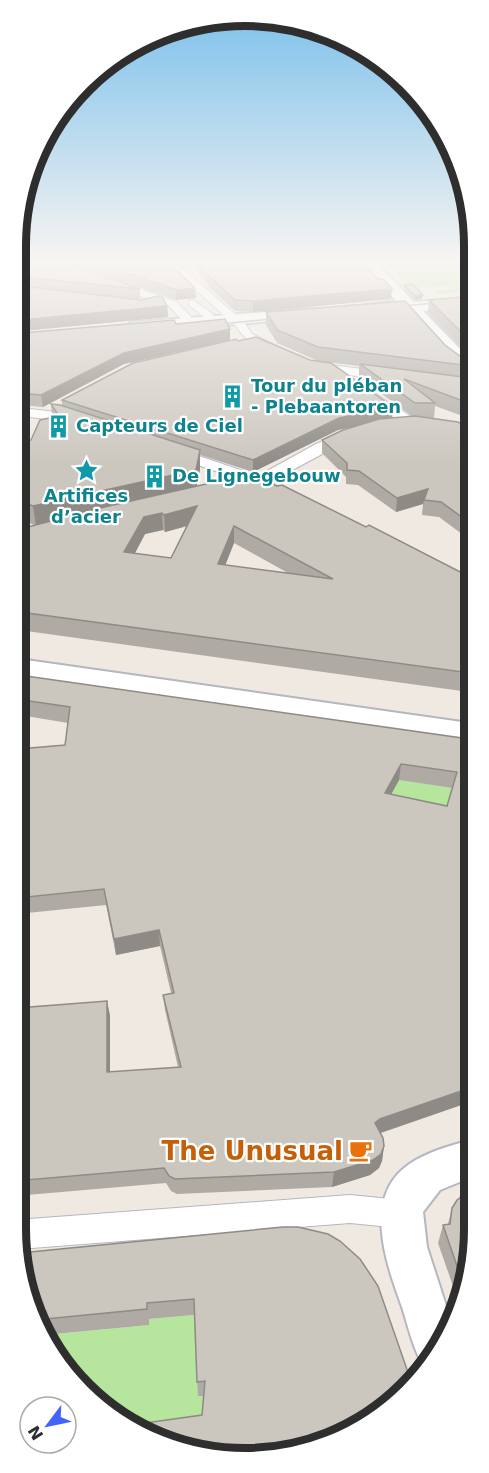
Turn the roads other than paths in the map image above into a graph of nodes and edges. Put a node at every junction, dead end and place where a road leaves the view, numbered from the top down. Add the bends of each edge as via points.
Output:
1 (134, 330) edge
2 (141, 330) edge
3 (245, 330) edge
4 (429, 330) edge
5 (254, 340) junction
6 (235, 345) edge
7 (286, 354) edge
8 (303, 362) edge
9 (464, 363) edge
10 (335, 370) junction
11 (398, 378) edge
12 (60, 406) edge
13 (26, 413) edge
14 (43, 415) junction
15 (26, 420) edge
16 (87, 424) edge
17 (390, 425) edge
18 (356, 432) edge
19 (165, 450) edge
20 (260, 481) junction
21 (229, 488) edge
22 (281, 491) edge
23 (26, 654) edge
24 (26, 668) edge
25 (464, 716) edge
26 (464, 731) edge
27 (464, 1161) edge
28 (401, 1214) junction
29 (26, 1234) edge
30 (435, 1336) edge

1 - 2 street via 118,332
3 - 5 street
4 - 9 street
5 - 6 street
5 - 7 street
8 - 10 street
10 - 11 street
10 - 17 street via 413,421
12 - 14 street
13 - 14 street
14 - 15 street
14 - 16 street
18 - 20 street via 328,442
19 - 20 street
20 - 21 street
20 - 22 street
23 - 25 street
24 - 26 street
27 - 28 street via 421,1180
28 - 29 street via 350,1209
28 - 30 street via 410,1261

